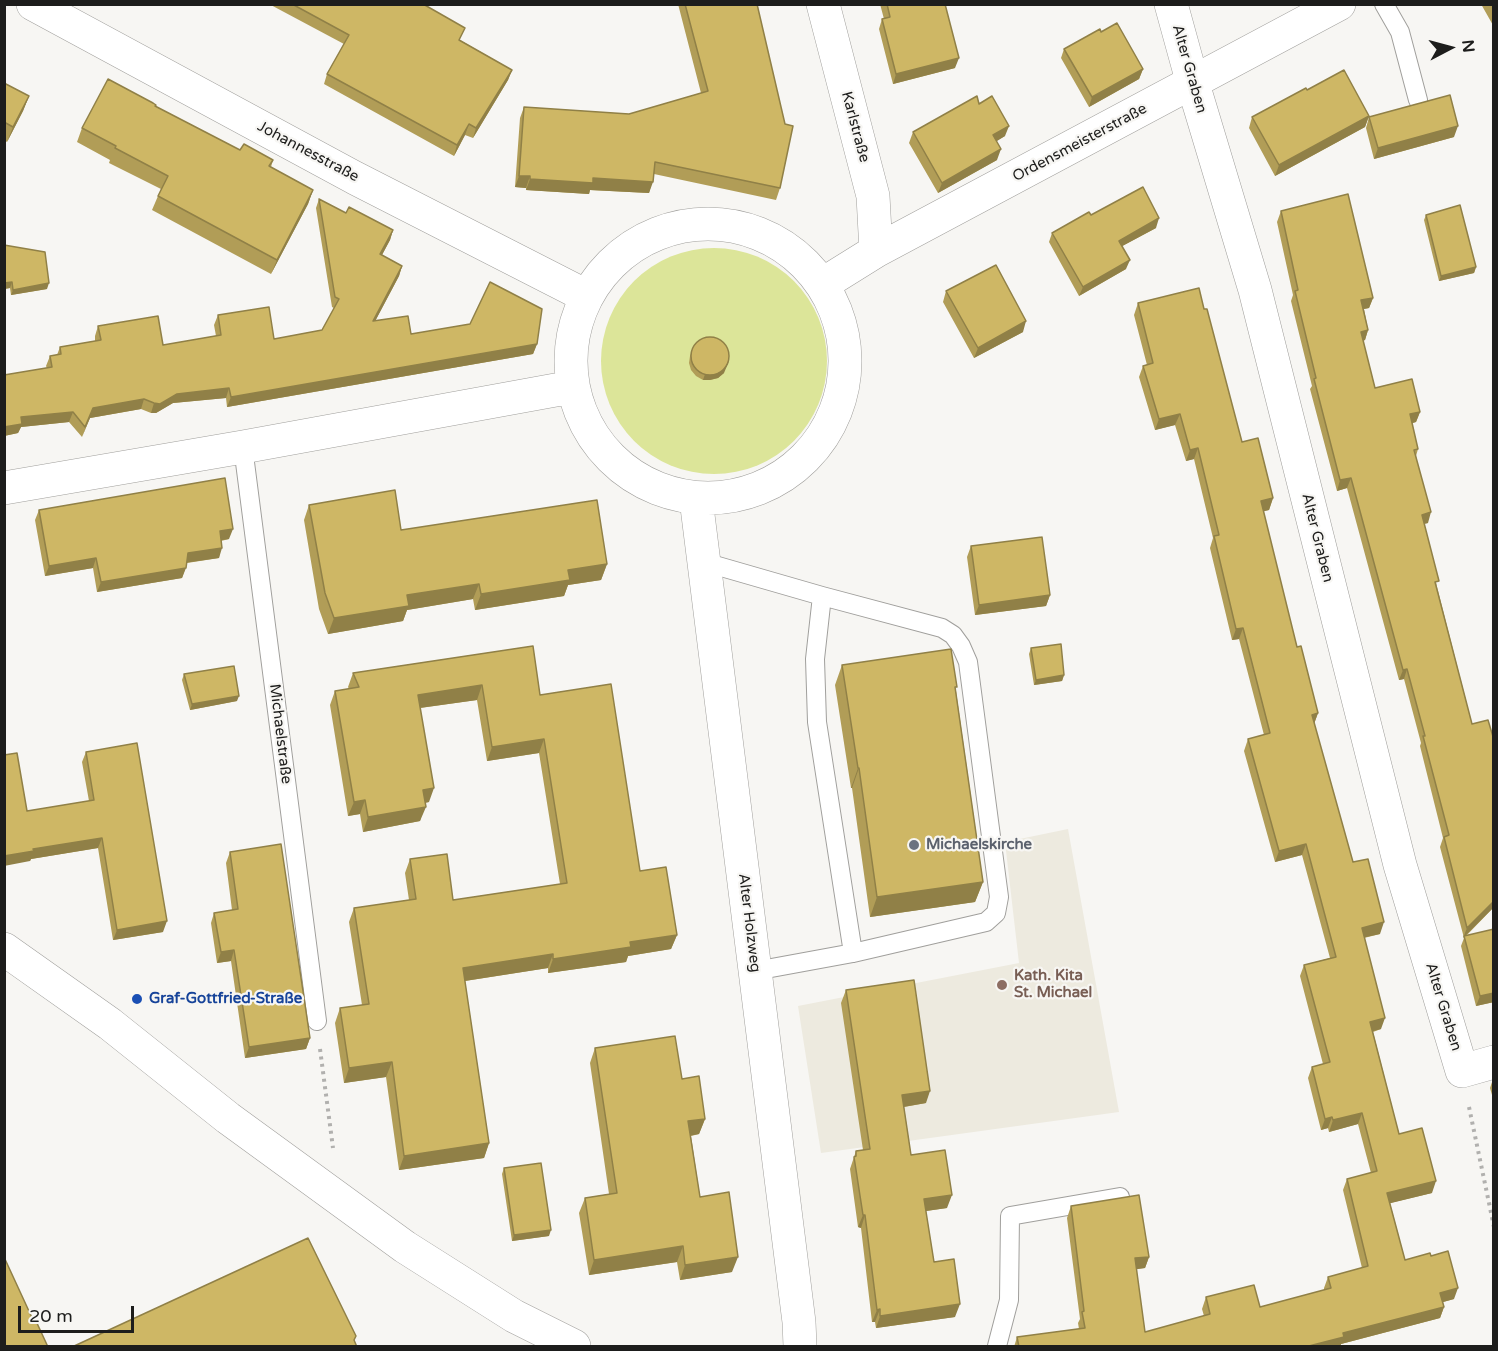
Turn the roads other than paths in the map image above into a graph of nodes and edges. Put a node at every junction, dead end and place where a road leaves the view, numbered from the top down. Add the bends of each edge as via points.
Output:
1 (33, 4) edge
2 (823, 4) edge
3 (1171, 4) edge
4 (1339, 4) edge
5 (1384, 4) edge
6 (1193, 84) junction
7 (1418, 100) dead end
8 (876, 251) junction
9 (823, 284) junction
10 (586, 296) junction
11 (572, 387) junction
12 (243, 447) junction
13 (4, 488) edge
14 (696, 499) junction
15 (704, 562) junction
16 (822, 596) junction
17 (4, 949) edge
18 (853, 953) junction
19 (755, 971) junction
20 (317, 1021) road end
21 (1494, 1062) edge
22 (1120, 1197) edge
23 (574, 1347) edge
24 (800, 1347) edge
25 (997, 1347) edge

1 - 10 street, Johannesstraße via 355,178
2 - 8 street, Karlstraße via 873,196
3 - 6 street, Alter Graben
4 - 6 street, Ordensmeisterstraße
5 - 7 lane via 1400,32
6 - 8 street, Ordensmeisterstraße
6 - 21 street, Alter Graben via 1255,290 1400,865 1462,1071
8 - 9 street, Ordensmeisterstraße
9 - 10 street via 795,254 762,234 720,224 679,226 642,240 602,273
9 - 14 street via 841,327 846,366 840,403 824,437 800,465 751,493
10 - 11 street via 570,350
11 - 12 street
11 - 14 street via 584,423 607,456 642,483
12 - 13 street
12 - 20 lane, Michaelstraße
14 - 15 street, Alter Holzweg
15 - 16 lane
15 - 19 street, Alter Holzweg
16 - 18 lane via 815,659 816,722
16 - 18 lane via 942,628 961,646 968,662 999,897 996,913 986,922
17 - 23 street via 110,1024 228,1118 405,1247 514,1316
18 - 19 lane
19 - 24 street, Alter Holzweg
22 - 25 lane via 1010,1215 1009,1300

